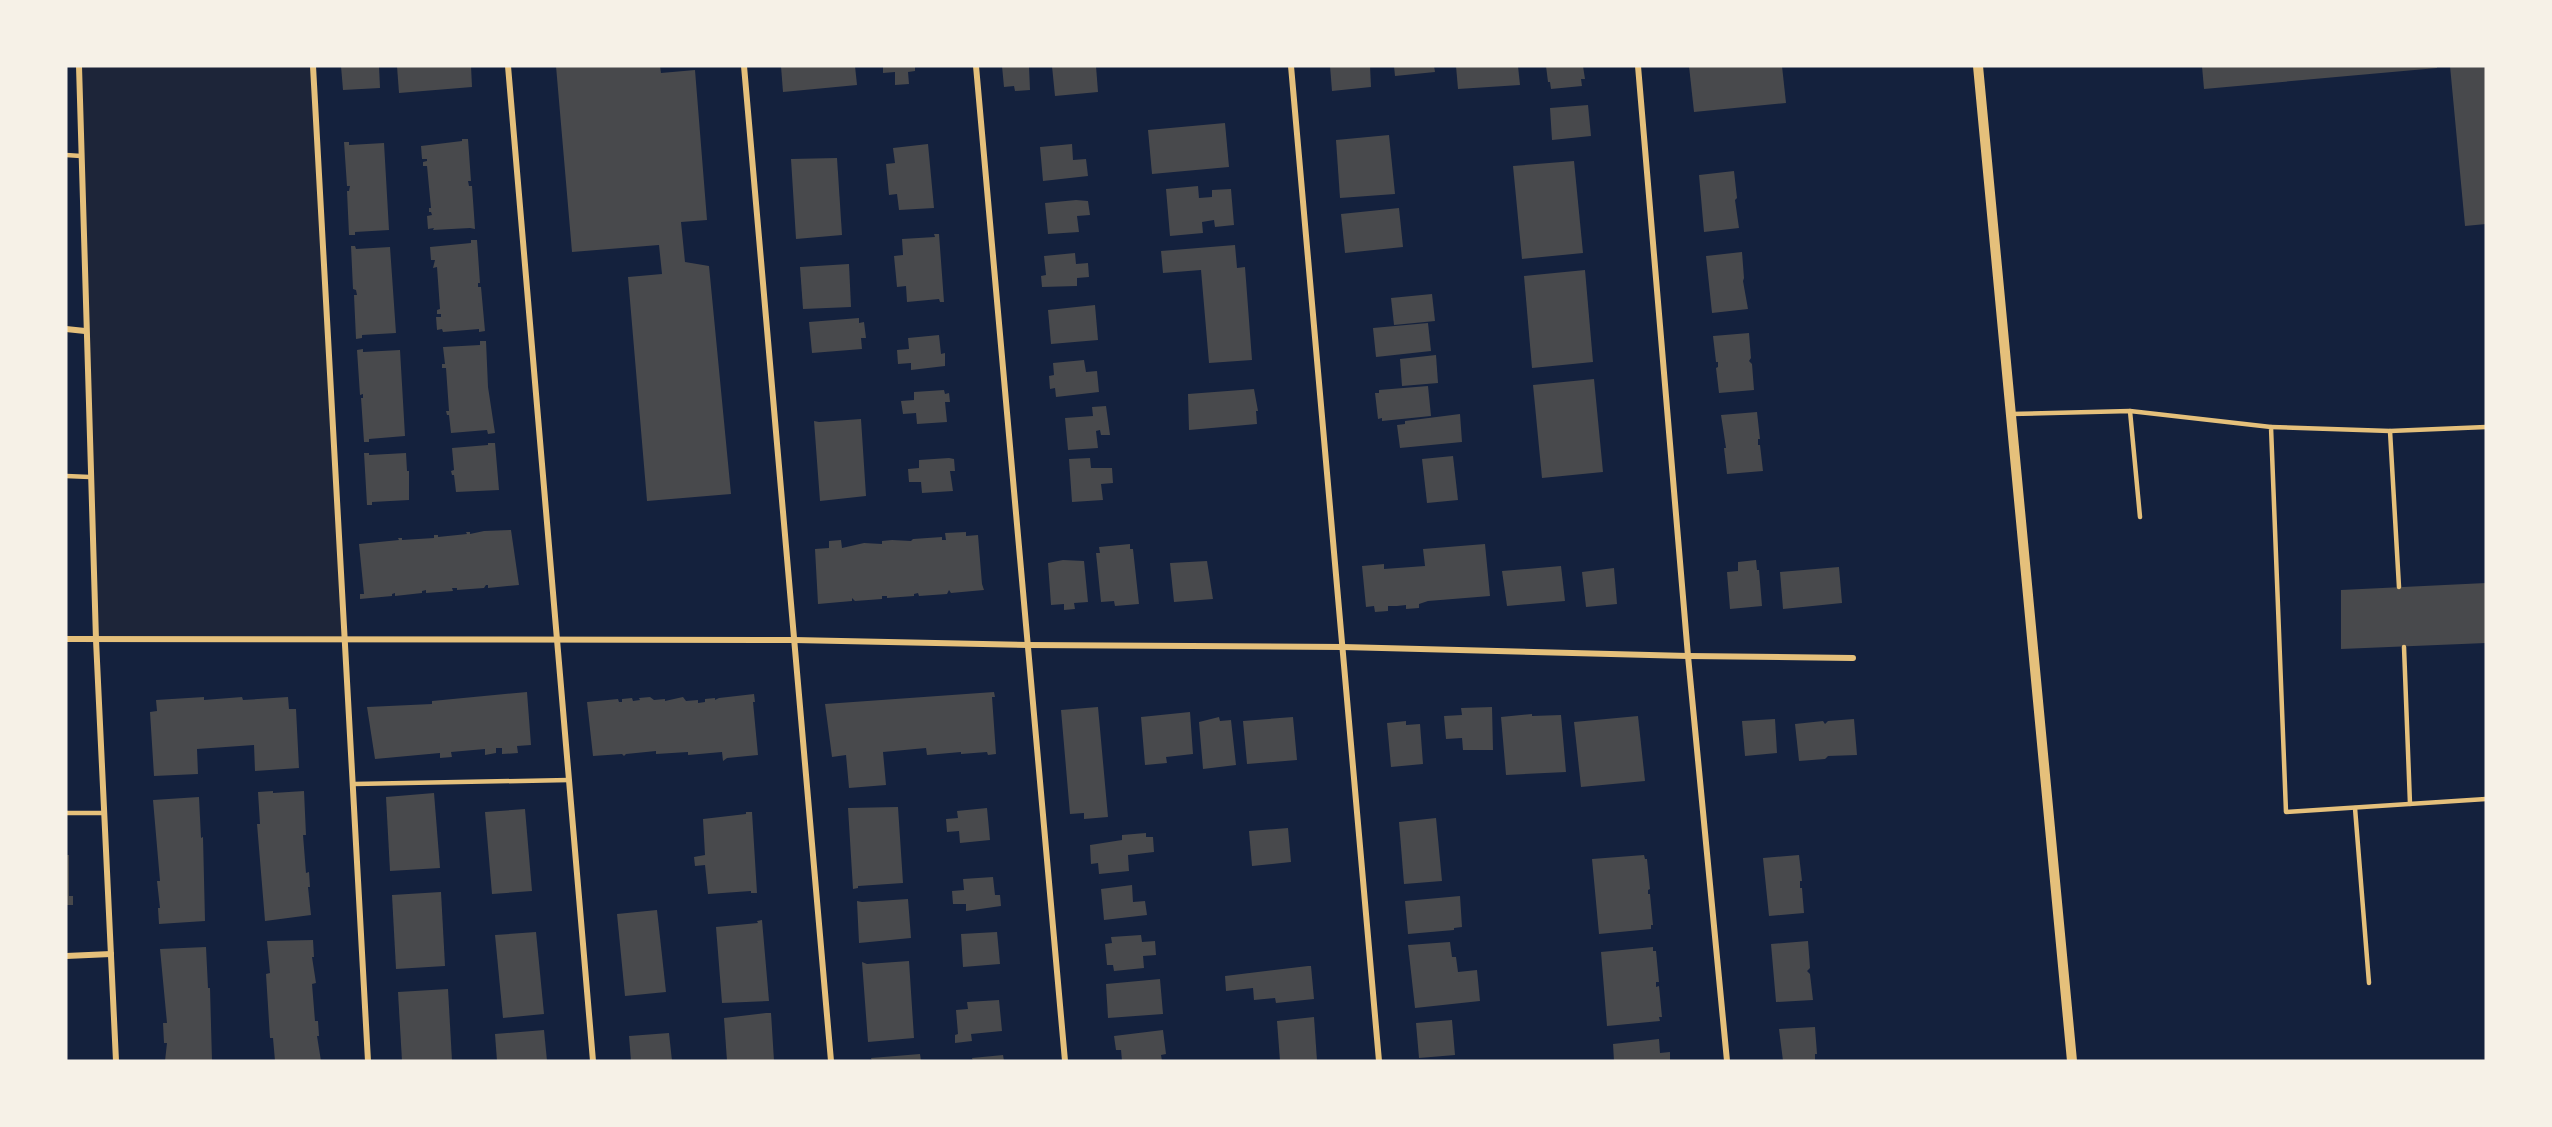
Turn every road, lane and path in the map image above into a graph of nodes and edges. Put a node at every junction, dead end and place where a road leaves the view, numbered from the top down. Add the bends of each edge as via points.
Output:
1 (79, 66) edge
2 (313, 66) edge
3 (508, 66) edge
4 (744, 66) edge
5 (976, 66) edge
6 (1291, 66) edge
7 (1638, 66) edge
8 (1978, 66) edge
9 (66, 155) edge
10 (81, 156) junction
11 (66, 329) edge
12 (85, 331) junction
13 (2130, 411) junction
14 (2011, 414) junction
15 (2271, 427) junction
16 (2486, 427) edge
17 (2390, 431) junction
18 (66, 476) edge
19 (90, 477) junction
20 (2140, 517) dead end
21 (2399, 587) dead end
22 (66, 639) edge
23 (96, 640) junction
24 (346, 640) junction
25 (794, 640) junction
26 (557, 641) junction
27 (1028, 645) junction
28 (2404, 646) dead end
29 (1343, 647) junction
30 (1688, 657) junction
31 (1854, 658) dead end
32 (569, 780) junction
33 (354, 784) junction
34 (2486, 799) edge
35 (2410, 804) junction
36 (2355, 808) junction
37 (66, 813) edge
38 (104, 813) junction
39 (111, 954) junction
40 (66, 956) edge
41 (2369, 983) dead end
42 (116, 1061) edge
43 (368, 1061) edge
44 (593, 1061) edge
45 (831, 1061) edge
46 (1065, 1061) edge
47 (1379, 1061) edge
48 (1727, 1061) edge
49 (2072, 1061) edge

1 - 10 street
2 - 24 street
3 - 26 street
4 - 25 street
5 - 27 street
6 - 29 street
7 - 30 street
8 - 14 street
9 - 10 lane
10 - 12 street
11 - 12 street
12 - 19 street
13 - 14 lane
13 - 15 lane
13 - 20 lane
14 - 49 street
15 - 17 lane
15 - 36 lane via 2286,812
16 - 17 lane
17 - 21 lane
18 - 19 lane
19 - 23 street
22 - 23 street
23 - 24 street
23 - 38 street
24 - 26 street
24 - 33 street
25 - 26 street
25 - 27 street
25 - 45 street
26 - 32 street
27 - 29 street
27 - 46 street
28 - 35 lane
29 - 30 street
29 - 47 street
30 - 31 street
30 - 48 street
32 - 33 lane
32 - 44 street
33 - 43 street
34 - 35 lane
35 - 36 lane
36 - 41 lane
37 - 38 lane
38 - 39 street
39 - 40 street
39 - 42 street

